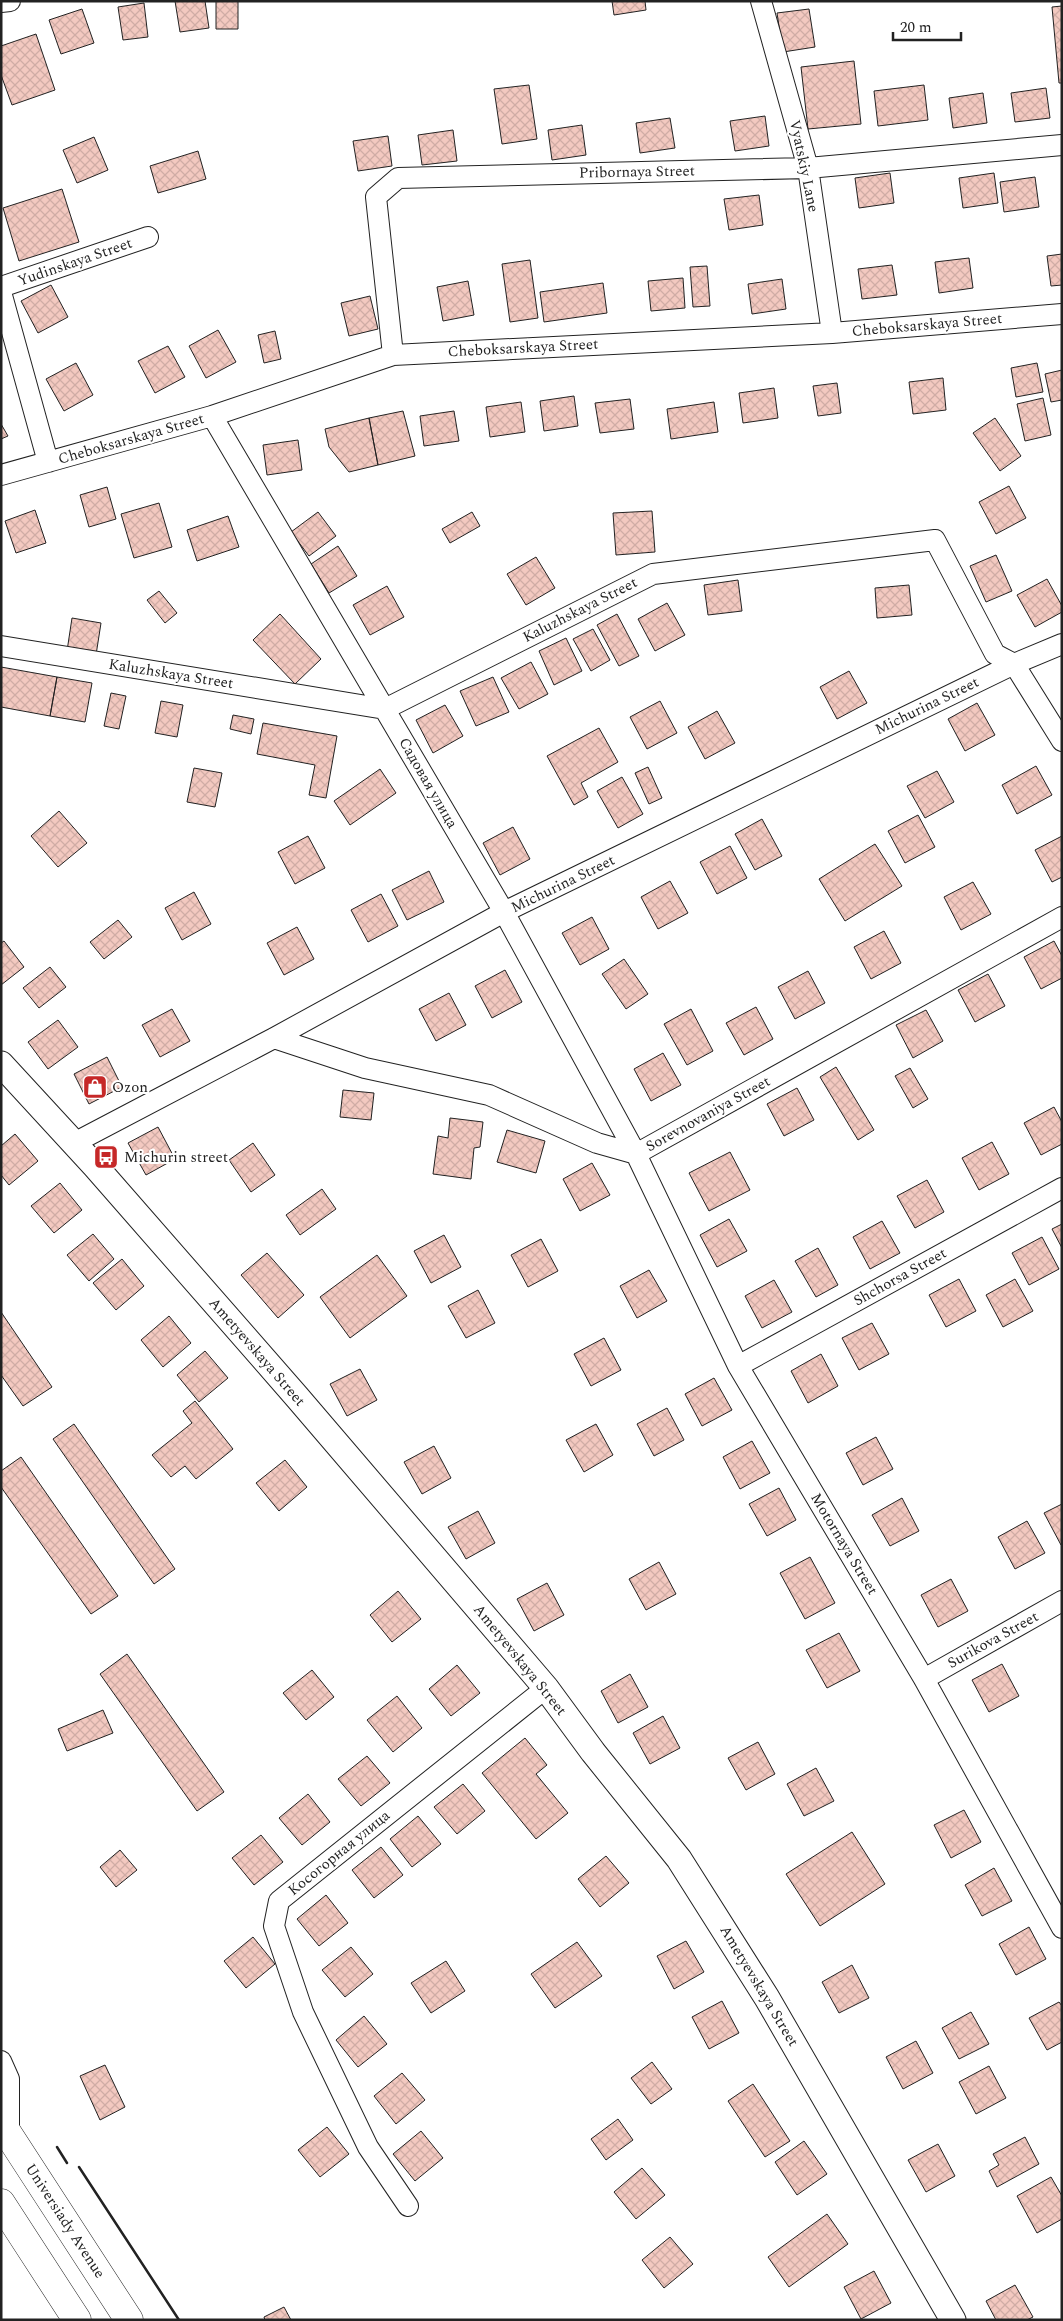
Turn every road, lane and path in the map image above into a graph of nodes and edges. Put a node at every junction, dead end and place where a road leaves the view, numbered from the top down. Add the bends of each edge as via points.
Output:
1 (10, 1) edge
2 (762, 1) edge
3 (1, 2) edge
4 (1062, 145) edge
5 (808, 168) junction
6 (148, 237) dead end
7 (1, 287) edge
8 (1, 292) edge
9 (1062, 314) edge
10 (832, 333) junction
11 (393, 355) junction
12 (212, 416) junction
13 (48, 462) junction
14 (1, 475) edge
15 (1062, 644) edge
16 (1, 646) edge
17 (1014, 664) junction
18 (385, 709) junction
19 (1062, 742) edge
20 (504, 912) junction
21 (1062, 917) edge
22 (274, 1038) junction
23 (1, 1064) edge
24 (74, 1143) junction
25 (636, 1154) junction
26 (1062, 1188) edge
27 (738, 1366) junction
28 (1062, 1601) edge
29 (924, 1679) junction
30 (546, 1688) junction
31 (1062, 1928) edge
32 (1, 2061) edge
33 (5, 2129) edge
34 (1, 2203) edge
35 (408, 2206) dead end
36 (76, 2320) edge
37 (129, 2320) edge
38 (953, 2320) edge

1 - 3 street
2 - 5 street, Vyatskiy Lane
4 - 5 street, Pribornaya Street
5 - 10 street, Vyatskiy Lane
5 - 11 street, Pribornaya Street via 398,178 376,197
6 - 7 street, Yudinskaya Street
8 - 13 street
9 - 10 street, Cheboksarskaya Street
10 - 11 street, Cheboksarskaya Street
11 - 12 street, Cheboksarskaya Street
12 - 13 street, Cheboksarskaya Street
12 - 18 street, Садовая улица
13 - 14 street, Cheboksarskaya Street
15 - 17 street, Michurina Street
16 - 18 street, Kaluzhskaya Street
17 - 18 street, Kaluzhskaya Street via 994,654 934,540 653,574
17 - 19 street, Kaluzhskaya Street
17 - 20 street, Michurina Street
18 - 20 street, Садовая улица
20 - 22 street, Michurina Street
20 - 25 street, Садовая улица
21 - 25 street, Sorevnovaniya Street
22 - 24 street, Michurina Street
22 - 25 street, Sorevnovaniya Street via 365,1068 489,1095 598,1143
23 - 24 street, Ametyevskaya Street
24 - 30 street, Ametyevskaya Street
25 - 27 street, Motornaya Street
26 - 27 street, Shchorsa Street
27 - 29 street, Motornaya Street
28 - 29 street, Surikova Street
29 - 31 street, Motornaya Street
30 - 35 street, Косогорная улица via 279,1900 274,1926 303,2012 368,2147
30 - 38 street, Ametyevskaya Street via 678,1859 720,1922 768,1998
32 - 33 street via 9,2079
33 - 37 main road, Universiady Avenue
34 - 36 main road

